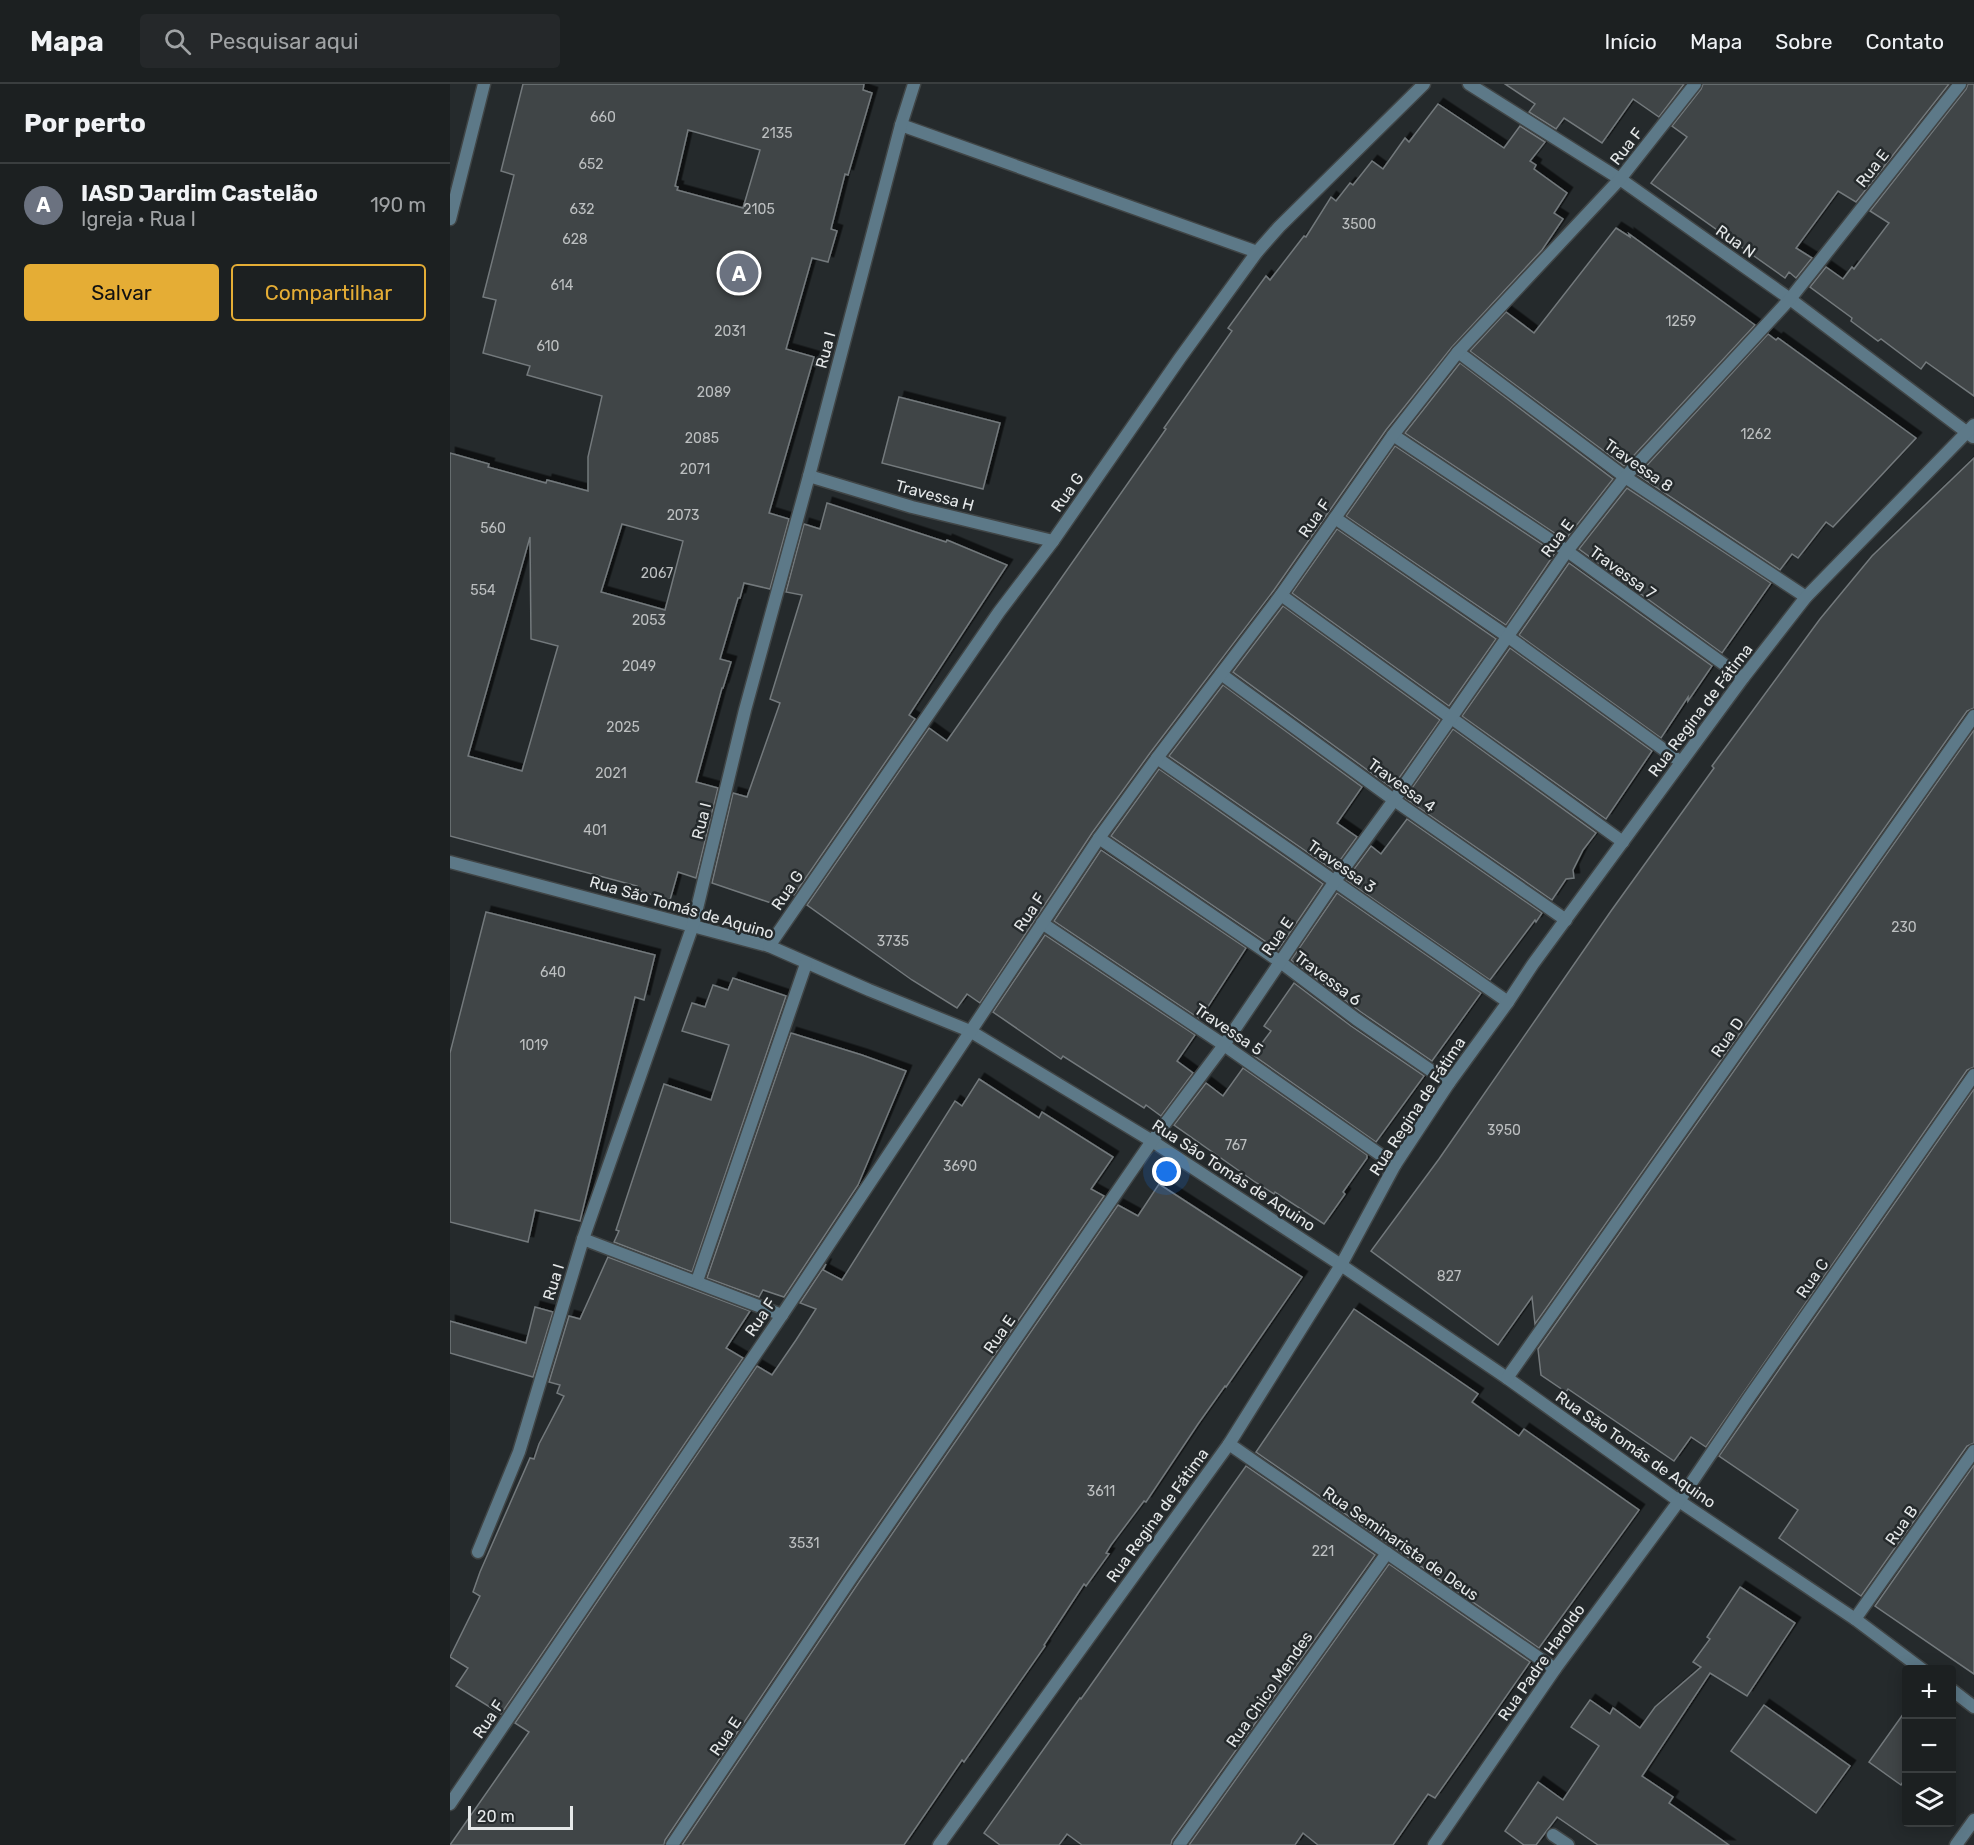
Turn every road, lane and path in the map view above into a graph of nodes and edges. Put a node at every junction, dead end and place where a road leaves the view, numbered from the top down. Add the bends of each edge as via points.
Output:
1 (484, 84) edge
2 (914, 84) edge
3 (1425, 84) edge
4 (1469, 84) edge
5 (1695, 84) edge
6 (1960, 84) edge
7 (901, 124) junction
8 (1620, 179) junction
9 (450, 219) edge
10 (1257, 252) junction
11 (1790, 299) junction
12 (1458, 352) junction
13 (1972, 432) edge
14 (1393, 435) junction
15 (809, 476) junction
16 (1625, 477) junction
17 (1335, 518) junction
18 (1053, 541) junction
19 (1567, 551) junction
20 (1281, 595) junction
21 (1806, 597) junction
22 (1507, 636) junction
23 (1221, 674) junction
24 (1743, 678) junction
25 (1974, 716) edge
26 (1451, 717) junction
27 (1157, 758) junction
28 (1681, 762) junction
29 (1394, 800) junction
30 (1099, 838) junction
31 (1623, 842) junction
32 (450, 862) edge
33 (1335, 880) junction
34 (1566, 920) junction
35 (1042, 923) junction
36 (693, 925) junction
37 (769, 946) junction
38 (1279, 961) junction
39 (806, 964) junction
40 (1508, 1002) junction
41 (970, 1031) junction
42 (1224, 1045) junction
43 (1974, 1075) edge
44 (1449, 1083) junction
45 (1152, 1141) junction
46 (1395, 1165) junction
47 (583, 1239) junction
48 (1341, 1265) junction
49 (697, 1281) junction
50 (782, 1315) junction
51 (1508, 1378) junction
52 (1229, 1444) junction
53 (1974, 1451) edge
54 (1679, 1501) junction
55 (478, 1552) dead end
56 (1387, 1553) junction
57 (1855, 1619) junction
58 (1916, 1665) edge
59 (1555, 1669) junction
60 (1956, 1693) edge
61 (1974, 1707) edge
62 (450, 1804) edge
63 (1974, 1820) edge
64 (1553, 1835) dead end
65 (672, 1845) edge
66 (939, 1845) edge
67 (1179, 1845) edge
68 (1434, 1845) edge
69 (1568, 1845) edge
70 (1956, 1845) edge

1 - 9 street
2 - 7 street, Rua I
3 - 10 street, Rua G
4 - 8 street, Rua N
5 - 8 street, Rua F
6 - 11 street, Rua E
7 - 10 street
7 - 15 street, Rua I
8 - 11 street, Rua N
8 - 12 street, Rua F
10 - 18 street, Rua G
11 - 13 street, Rua N
11 - 16 street, Rua E
12 - 14 street, Rua F
12 - 16 street, Travessa 8
13 - 21 street, Rua Regina de Fátima
14 - 17 street, Rua F
14 - 19 street, Travessa 7
15 - 18 street, Travessa H via 912,507
15 - 36 street, Rua I via 745,710
16 - 19 street, Rua E
16 - 21 street, Travessa 8
17 - 20 street, Rua F
17 - 22 street
18 - 37 street, Rua G via 999,612
19 - 22 street, Rua E
19 - 24 street, Travessa 7
20 - 23 street, Rua F
20 - 26 street
21 - 24 street, Rua Regina de Fátima
22 - 26 street, Rua E
22 - 28 street
23 - 27 street, Rua F
23 - 29 street, Travessa 4
24 - 28 street, Rua Regina de Fátima
25 - 51 street, Rua D
26 - 29 street, Rua E
26 - 31 street
27 - 30 street, Rua F
27 - 33 street, Travessa 3
28 - 31 street, Rua Regina de Fátima
29 - 33 street, Rua E
29 - 34 street, Travessa 4
30 - 35 street, Rua F
30 - 38 street, Travessa 6
31 - 34 street, Rua Regina de Fátima
32 - 36 street, Rua São Tomás de Aquino
33 - 38 street, Rua E
33 - 40 street, Travessa 3
34 - 40 street, Rua Regina de Fátima
35 - 41 street, Rua F
35 - 42 street, Travessa 5
36 - 37 street, Rua São Tomás de Aquino
36 - 47 street, Rua I
37 - 39 street, Rua São Tomás de Aquino
38 - 42 street, Rua E
38 - 44 street, Travessa 6
39 - 41 street, Rua São Tomás de Aquino
39 - 49 street
40 - 44 street, Rua Regina de Fátima
41 - 45 street, Rua São Tomás de Aquino
41 - 50 street, Rua F
42 - 45 street, Rua E
42 - 46 street, Travessa 5
43 - 54 street, Rua C
44 - 46 street, Rua Regina de Fátima
45 - 48 street, Rua São Tomás de Aquino
45 - 65 street, Rua E
46 - 48 street, Rua Regina de Fátima
47 - 49 street
47 - 55 street, Rua I via 519,1452
48 - 51 street, Rua São Tomás de Aquino
48 - 52 street, Rua Regina de Fátima
49 - 50 street
50 - 62 street, Rua F
51 - 54 street, Rua São Tomás de Aquino
52 - 56 street, Rua Seminarista de Deus
52 - 66 street, Rua Regina de Fátima
53 - 57 street, Rua B
54 - 57 street, Rua São Tomás de Aquino
54 - 59 street, Rua Padre Haroldo
56 - 59 street, Rua Seminarista de Deus
56 - 67 street, Rua Chico Mendes
57 - 58 street, Rua São Tomás de Aquino
59 - 68 street, Rua Padre Haroldo
60 - 61 street
63 - 70 street
64 - 69 street

